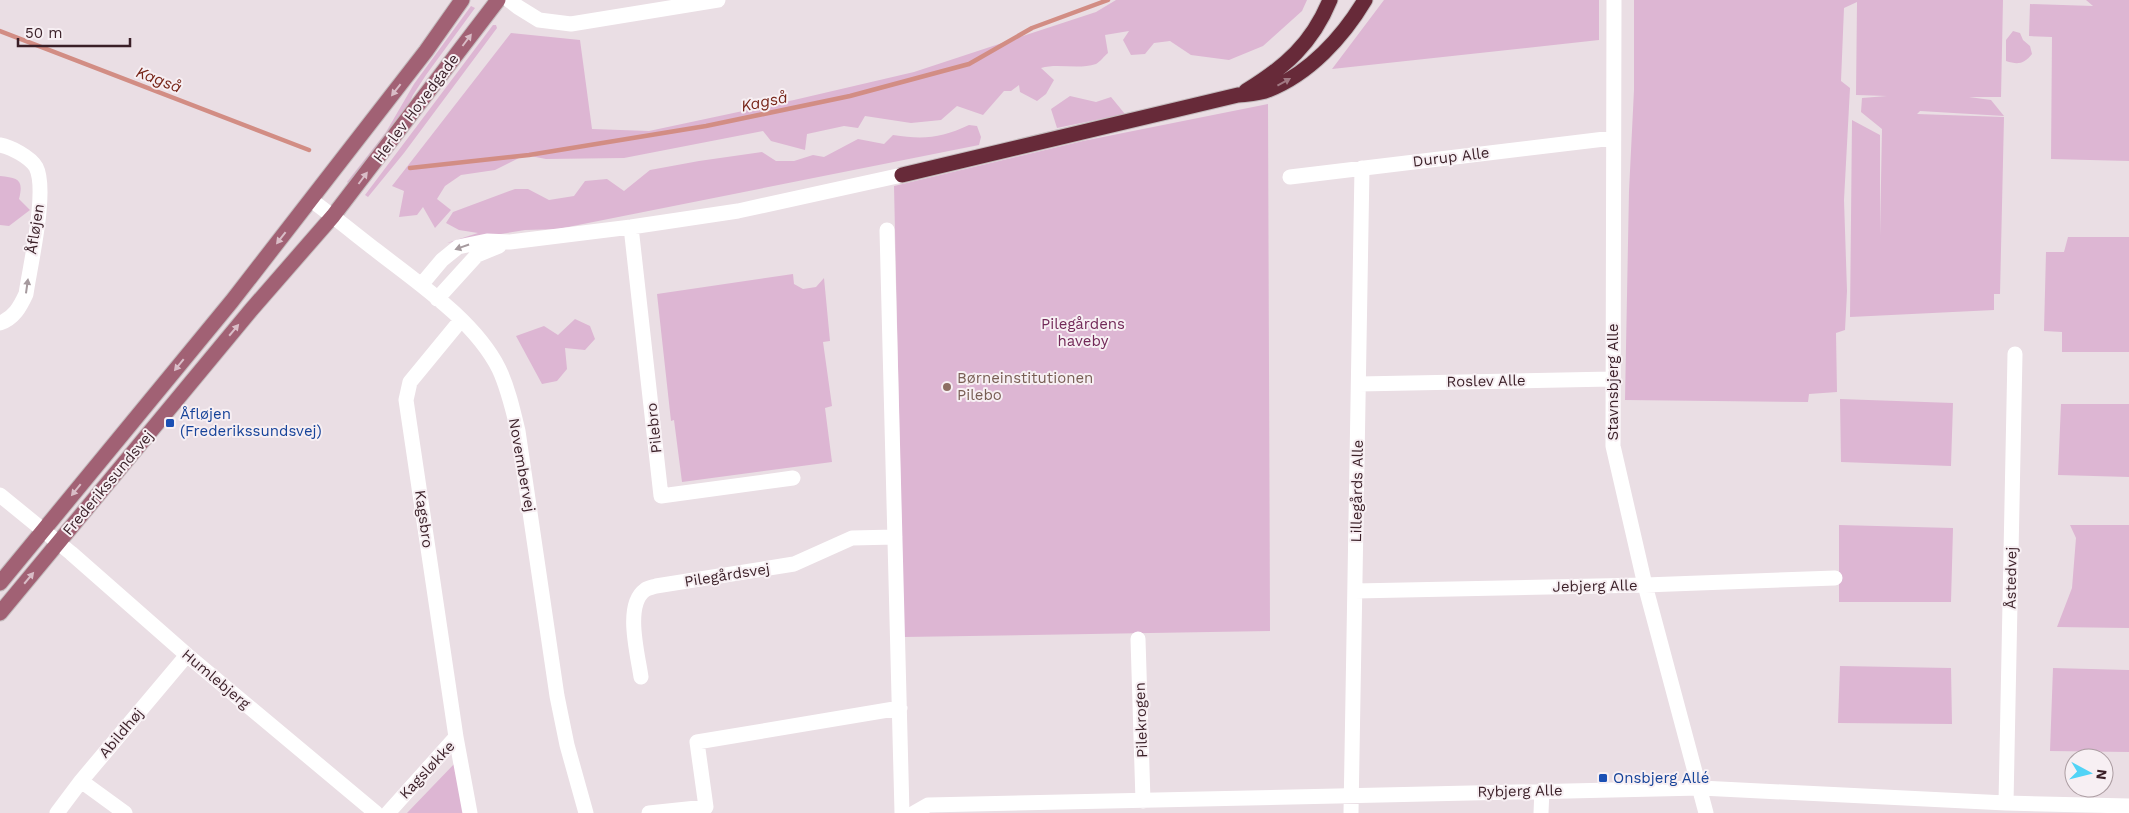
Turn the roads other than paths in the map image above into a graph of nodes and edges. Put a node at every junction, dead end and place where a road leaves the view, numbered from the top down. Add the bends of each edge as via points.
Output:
1 (462, 0) edge
2 (498, 0) edge
3 (509, 0) edge
4 (718, 0) edge
5 (1330, 0) edge
6 (1365, 0) edge
7 (1614, 0) edge
8 (1238, 96) junction
9 (1613, 138) junction
10 (0, 145) edge
11 (1362, 168) junction
12 (902, 175) joint
13 (1290, 177) dead end
14 (311, 200) junction
15 (333, 216) junction
16 (631, 227) junction
17 (888, 230) dead end
18 (510, 242) junction
19 (421, 285) junction
20 (436, 299) junction
21 (461, 320) junction
22 (0, 323) edge
23 (2015, 354) dead end
24 (1612, 379) junction
25 (1358, 384) junction
26 (794, 478) dead end
27 (0, 495) edge
28 (43, 531) junction
29 (895, 537) junction
30 (58, 543) junction
31 (1836, 578) dead end
32 (0, 583) edge
33 (1645, 585) junction
34 (1355, 591) junction
35 (0, 613) edge
36 (1138, 639) dead end
37 (187, 655) junction
38 (642, 677) dead end
39 (900, 708) junction
40 (456, 737) junction
41 (81, 781) junction
42 (1701, 788) junction
43 (1542, 790) junction
44 (1351, 795) junction
45 (1143, 800) junction
46 (2006, 802) junction
47 (2129, 806) edge
48 (2027, 808) edge
49 (57, 813) edge
50 (125, 813) edge
51 (376, 813) edge
52 (388, 813) edge
53 (470, 813) edge
54 (586, 813) edge
55 (649, 813) edge
56 (902, 813) edge
57 (914, 813) edge
58 (1351, 813) edge
59 (1541, 813) edge
60 (1706, 813) edge

1 -> 14 main road, Herlev Hovedgade
15 -> 2 main road, Herlev Hovedgade
3 - 4 street via 539,20 571,24
5 - 8 highway via 1322,19 1302,48 1275,73
8 -> 6 highway via 1267,91 1305,70 1350,25
7 - 9 street, Stavnsbjerg Alle
8 - 12 highway
9 - 11 street, Durup Alle
9 - 24 street, Stavnsbjerg Alle
22 -> 10 street, Åfløjen via 8,320 19,308 26,294 40,200 40,182 33,163 8,146
11 - 13 street, Durup Alle
11 - 25 street, Lillegårds Alle
12 - 16 street via 738,211
14 - 15 street, Novembervej
14 -> 28 main road, Frederikssundsvej
15 - 19 street, Novembervej
30 -> 15 main road, Frederikssundsvej
16 - 18 street
16 - 26 street, Pilebro via 661,496
17 - 29 street
18 -> 19 street via 487,241 458,247
18 - 20 street via 477,255
19 - 20 street, Novembervej
20 - 21 street, Novembervej
21 - 40 street, Kagsbro via 410,382 406,400
21 - 54 street, Novembervej via 498,368 518,431 557,696
23 - 46 street, Åstedvej
24 - 25 street, Roslev Alle
24 - 33 street, Stavnsbjerg Alle via 1613,446
25 - 34 street, Lillegårds Alle
27 - 28 street
28 - 30 street
28 - 32 main road, Frederikssundsvej
29 - 38 street, Pilegårdsvej via 852,538 794,564 646,589 636,602 633,619
29 - 39 street
35 -> 30 main road, Frederikssundsvej
30 - 37 street, Humlebjerg
31 - 33 street, Jebjerg Alle
33 - 34 street, Jebjerg Alle
33 - 42 street, Stavnsbjerg Alle
34 - 44 street, Lillegårds Alle
36 - 45 street, Pilekrogen
37 - 41 street, Abildhøj
37 - 51 street, Humlebjerg
39 - 55 street via 697,742 706,807
39 - 56 street
40 - 52 street, Kagsløkke
40 - 53 street, Kagsløkke
41 - 49 street, Abildhøj
41 - 50 street
42 - 43 street, Rybjerg Alle
42 - 46 street, Rybjerg Alle
42 - 60 street, Stavnsbjerg Alle
43 - 44 street, Rybjerg Alle
43 - 59 street
44 - 45 street, Rybjerg Alle
44 - 58 street, Lillegårds Alle
45 - 57 street, Rybjerg Alle via 928,805
46 - 48 street, Rybjerg Alle
47 - 48 street, Rybjerg Alle

